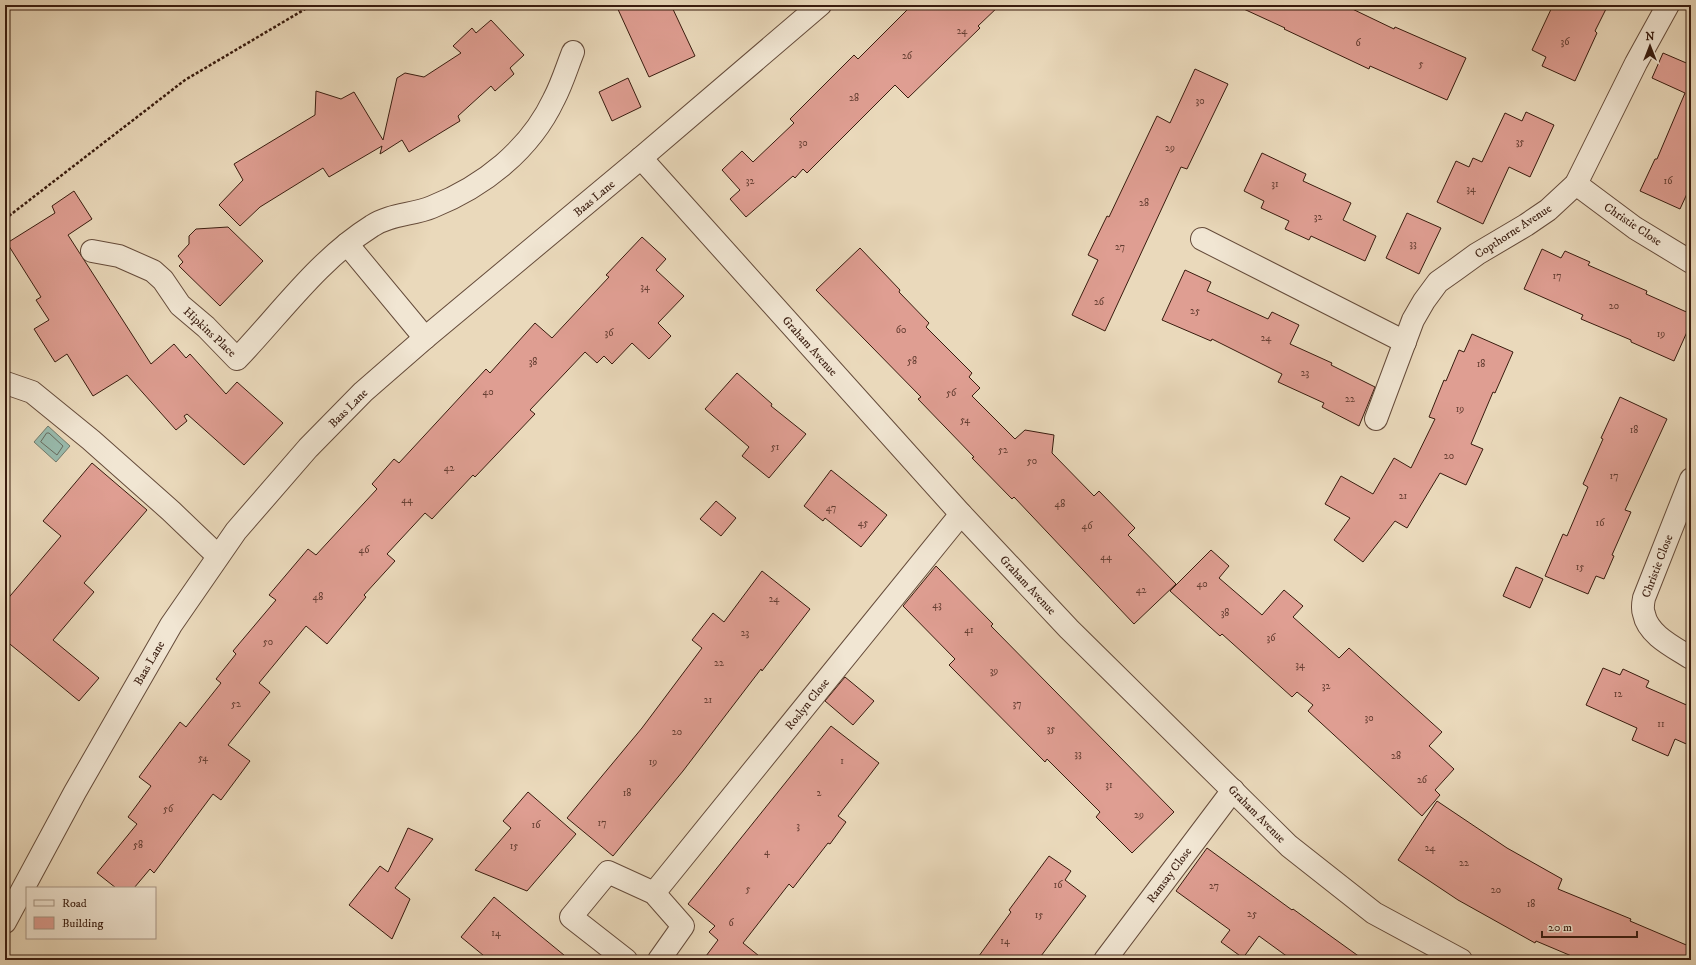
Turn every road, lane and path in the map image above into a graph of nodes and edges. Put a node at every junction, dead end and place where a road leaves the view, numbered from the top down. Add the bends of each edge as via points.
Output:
1 (312, 5) edge
2 (820, 5) edge
3 (1668, 5) edge
4 (573, 52) dead end
5 (641, 158) junction
6 (1576, 184) junction
7 (5, 219) edge
8 (1202, 239) dead end
9 (347, 244) junction
10 (92, 250) dead end
11 (1691, 262) edge
12 (425, 338) junction
13 (1405, 342) junction
14 (6, 383) dead end
15 (1376, 419) dead end
16 (1691, 479) edge
17 (961, 514) junction
18 (218, 556) junction
19 (1691, 658) edge
20 (1233, 790) junction
21 (654, 893) junction
22 (5, 922) edge
23 (626, 960) edge
24 (658, 960) edge
25 (1105, 960) edge
26 (1461, 960) edge

1 - 7 path via 185,80
2 - 5 street, Baas Lane
3 - 6 street, Copthorne Avenue
4 - 9 street, Hipkins Place via 554,100 545,115 523,147 506,163 453,197 431,207 393,216 373,225
5 - 12 street, Baas Lane
5 - 17 street, Graham Avenue
6 - 11 street, Christie Close via 1635,228
6 - 13 street, Copthorne Avenue via 1548,210 1477,254 1438,282 1417,313
8 - 13 street
9 - 10 street, Hipkins Place via 306,281 237,359 180,305 163,280 153,271 119,256
9 - 12 street
12 - 18 street, Baas Lane via 363,392 308,448 236,531
13 - 15 street, Copthorne Avenue
14 - 18 street via 32,392 91,440
16 - 19 street, Christie Close via 1644,598 1643,613 1647,624 1657,634
17 - 20 street, Graham Avenue via 1069,629
17 - 21 street, Roslyn Close
18 - 22 street, Baas Lane via 171,625 75,792
20 - 25 street, Ramsay Close
20 - 26 street, Graham Avenue via 1289,846 1374,913
21 - 23 street via 608,872 572,917
21 - 24 street via 683,926

